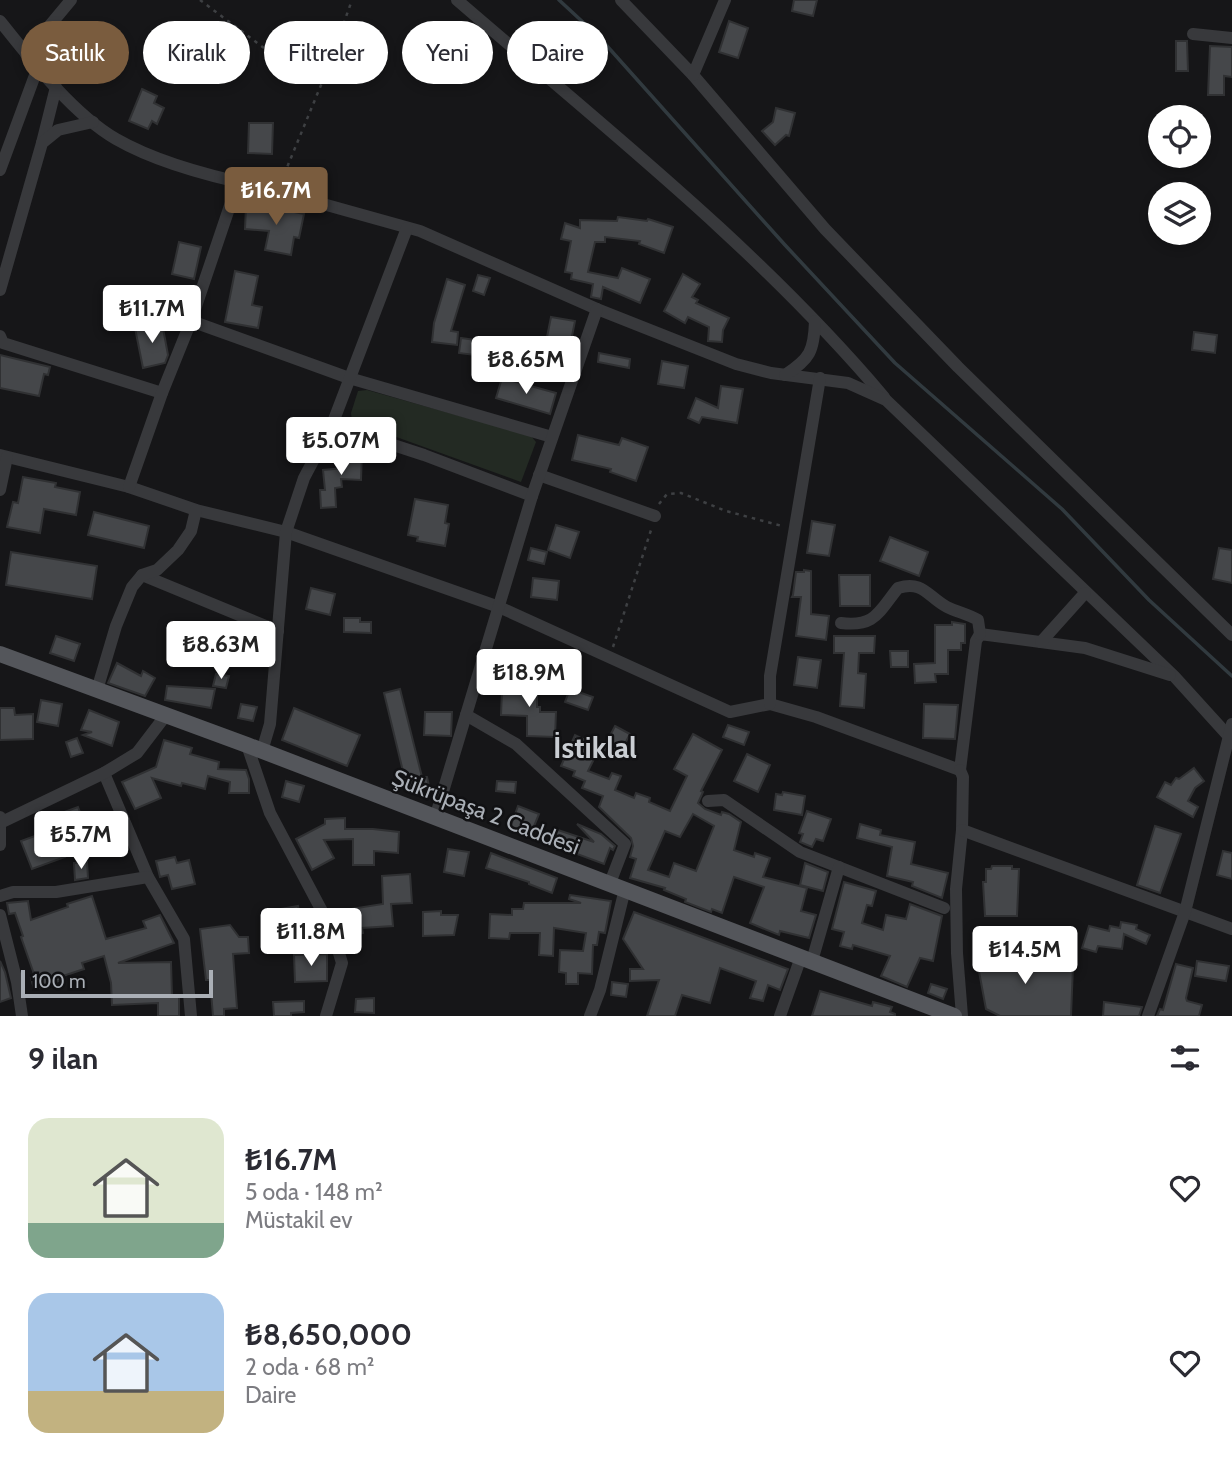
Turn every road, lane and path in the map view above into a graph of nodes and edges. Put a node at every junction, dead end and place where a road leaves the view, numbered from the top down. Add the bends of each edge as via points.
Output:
1 (71, 0) edge
2 (200, 0) edge
3 (352, 0) edge
4 (457, 0) edge
5 (621, 0) edge
6 (725, 0) edge
7 (0, 21) edge
8 (54, 21) edge
9 (345, 21) edge
10 (1194, 34) dead end
11 (1232, 37) edge
12 (21, 48) edge
13 (264, 48) edge
14 (692, 75) junction
15 (32, 84) edge
16 (53, 84) edge
17 (322, 84) edge
18 (56, 87) junction
19 (93, 122) junction
20 (42, 143) junction
21 (0, 170) edge
22 (238, 182) junction
23 (278, 191) junction
24 (407, 228) junction
25 (0, 290) edge
26 (597, 309) junction
27 (191, 321) junction
28 (814, 321) junction
29 (0, 336) edge
30 (785, 375) junction
31 (349, 378) junction
32 (820, 378) junction
33 (162, 393) junction
34 (886, 400) junction
35 (332, 425) junction
36 (552, 437) junction
37 (4, 456) edge
38 (539, 475) junction
39 (129, 487) junction
40 (0, 490) edge
41 (532, 496) junction
42 (196, 510) junction
43 (655, 516) junction
44 (792, 529) junction
45 (286, 532) junction
46 (142, 575) junction
47 (1085, 593) junction
48 (499, 607) junction
49 (841, 623) dead end
50 (278, 631) junction
51 (980, 634) junction
52 (1232, 635) edge
53 (1041, 642) junction
54 (0, 654) edge
55 (610, 657) junction
56 (1174, 676) junction
57 (97, 690) junction
58 (771, 704) junction
59 (166, 715) junction
60 (466, 715) junction
61 (1232, 724) edge
62 (1230, 739) edge
63 (254, 748) junction
64 (960, 770) junction
65 (104, 773) junction
66 (708, 801) dead end
67 (435, 818) junction
68 (1, 820) edge
69 (962, 830) junction
70 (0, 845) edge
71 (839, 867) junction
72 (148, 877) junction
73 (617, 886) junction
74 (0, 896) edge
75 (944, 908) dead end
76 (1185, 912) junction
77 (0, 915) edge
78 (1232, 929) edge
79 (806, 959) junction
80 (22, 1016) edge
81 (191, 1016) edge
82 (326, 1016) edge
83 (590, 1016) edge
84 (780, 1016) edge
85 (954, 1016) edge
86 (962, 1016) edge
87 (1148, 1016) edge

1 - 8 street
2 - 13 path
3 - 9 path
4 - 28 street via 711,218
5 - 14 street
6 - 14 street
7 - 12 street
10 - 11 street
14 - 52 street via 825,229 958,367
15 - 21 street
16 - 18 street
17 - 23 path
18 - 19 street
18 - 20 street
19 - 20 street via 58,130
19 - 22 street via 146,155
20 - 25 street
22 - 23 street
22 - 27 street
23 - 24 street
24 - 26 street
24 - 31 street
26 - 30 street via 736,364
26 - 36 street
27 - 31 street
27 - 33 street
28 - 30 street via 806,360
28 - 34 street
29 - 33 street via 3,343
30 - 32 street
31 - 35 street
31 - 36 street
32 - 34 street via 848,383
32 - 44 street
33 - 39 street
34 - 47 street
35 - 41 street
35 - 45 street via 304,478
36 - 38 street
37 - 39 street
37 - 40 street
38 - 41 street
38 - 43 street
39 - 42 street
41 - 48 street
42 - 45 street
42 - 46 street via 191,531 178,550 157,570
43 - 44 path via 659,501 667,494 681,494
43 - 55 path
44 - 58 street via 770,676
45 - 48 street
45 - 50 street
46 - 50 street
46 - 57 street via 120,616
47 - 53 street
47 - 56 street
48 - 55 street
48 - 60 street
49 - 51 street via 867,623 898,588 916,586 948,608 978,620
50 - 63 street via 270,724
51 - 53 street
51 - 64 street
53 - 56 street via 1086,648
54 - 57 main road, Şükrüpaşa 2 Caddesi
55 - 58 street via 730,712
56 - 62 street
57 - 59 main road, Şükrüpaşa 2 Caddesi
58 - 64 street
59 - 63 main road, Şükrüpaşa 2 Caddesi
59 - 65 street via 137,753
60 - 67 street
60 - 73 street via 516,744 625,844
61 - 62 street
62 - 76 street
63 - 67 main road, Şükrüpaşa 2 Caddesi
63 - 82 street via 270,813 332,930 342,963
64 - 69 street
65 - 68 street
65 - 72 street
66 - 71 street via 724,800 800,852
67 - 73 main road, Şükrüpaşa 2 Caddesi
68 - 70 street
69 - 76 street
69 - 86 street via 956,889
71 - 75 street
71 - 79 street
72 - 74 street
72 - 81 street via 184,939
73 - 79 main road, Şükrüpaşa 2 Caddesi
73 - 83 street via 600,990
76 - 78 street
76 - 87 street
77 - 80 street
79 - 84 street
79 - 85 main road, Şükrüpaşa 2 Caddesi

